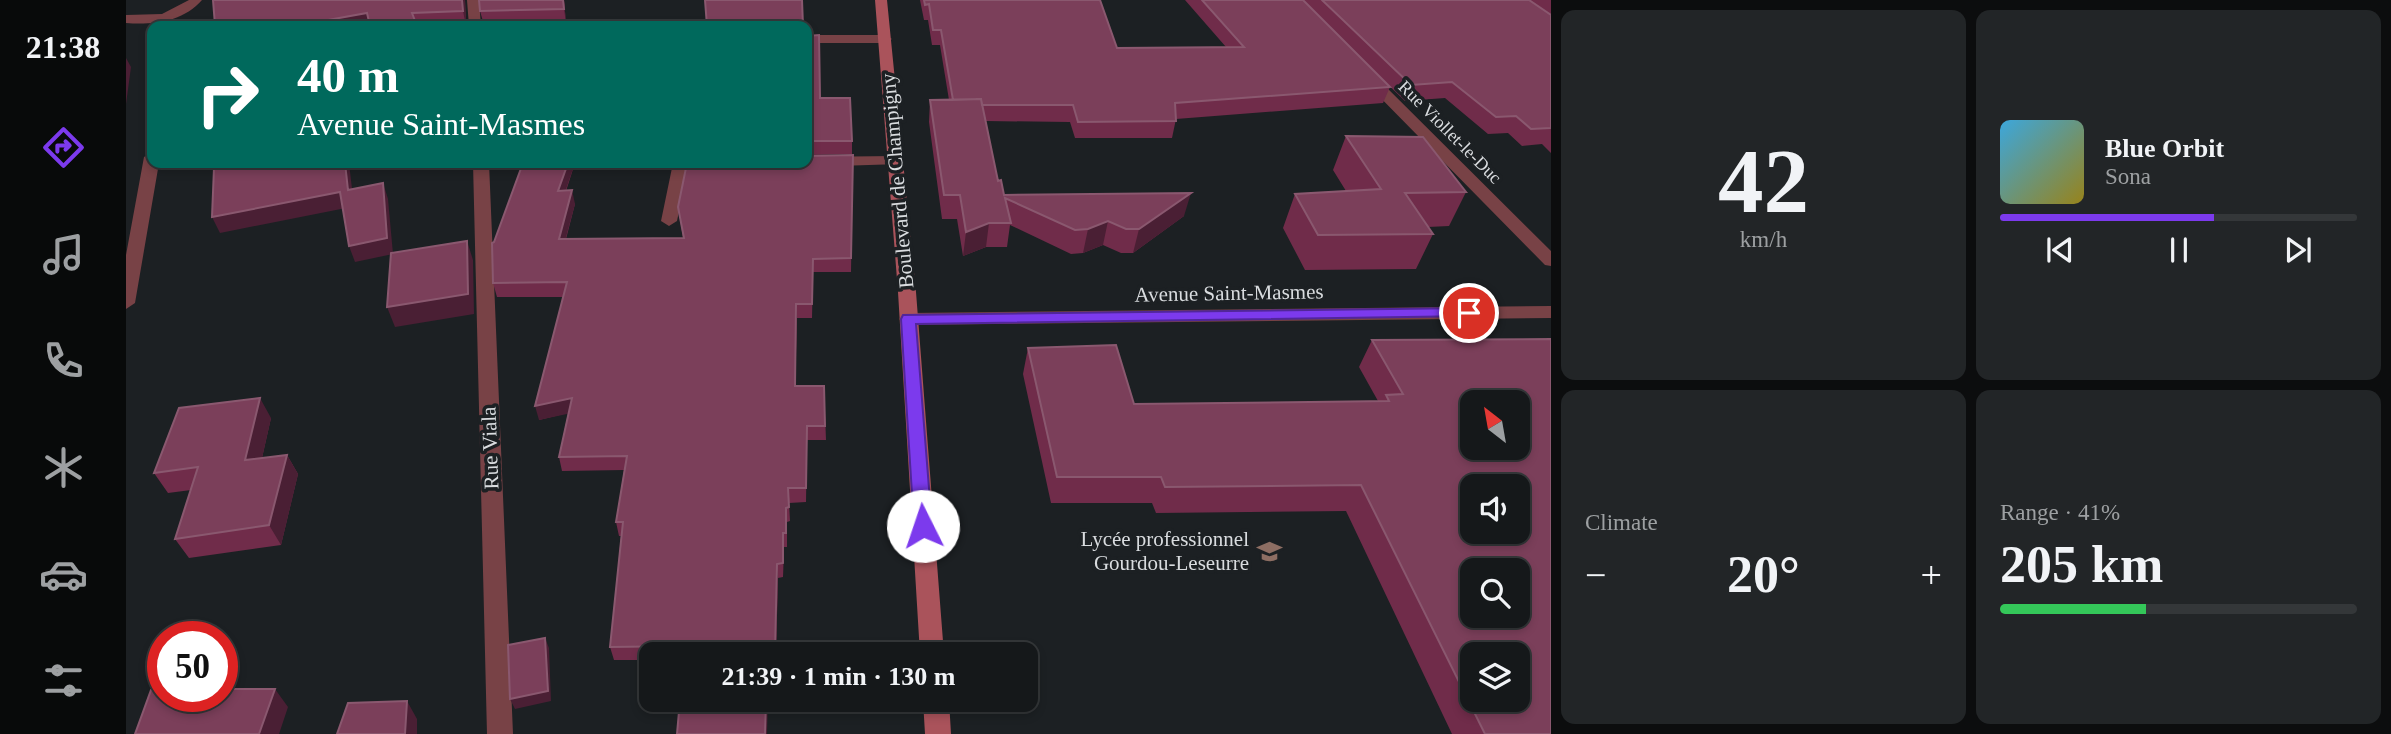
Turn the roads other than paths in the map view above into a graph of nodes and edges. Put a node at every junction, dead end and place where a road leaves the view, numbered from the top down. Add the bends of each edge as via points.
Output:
1 (196, 0) edge
2 (473, 0) edge
3 (881, 0) edge
4 (126, 19) edge
5 (149, 21) edge
6 (162, 21) edge
7 (475, 21) edge
8 (812, 39) edge
9 (885, 39) junction
10 (1358, 67) edge
11 (895, 161) junction
12 (812, 162) edge
13 (150, 168) edge
14 (481, 168) edge
15 (680, 168) edge
16 (669, 221) dead end
17 (1551, 261) edge
18 (126, 303) edge
19 (1551, 312) edge
20 (908, 319) junction
21 (931, 642) edge
22 (937, 712) edge
23 (500, 734) edge
24 (938, 734) edge

1 - 6 street
2 - 7 street
3 - 9 main road, Boulevard de Champigny
4 - 5 street
8 - 9 street
9 - 11 main road, Boulevard de Champigny
10 - 17 street, Rue Viollet-le-Duc
11 - 12 street
11 - 20 main road, Boulevard de Champigny
13 - 18 street
14 - 23 street, Rue Viala
15 - 16 street
19 - 20 street, Avenue Saint-Masmes
20 - 21 main road, Boulevard de Champigny
22 - 24 main road

